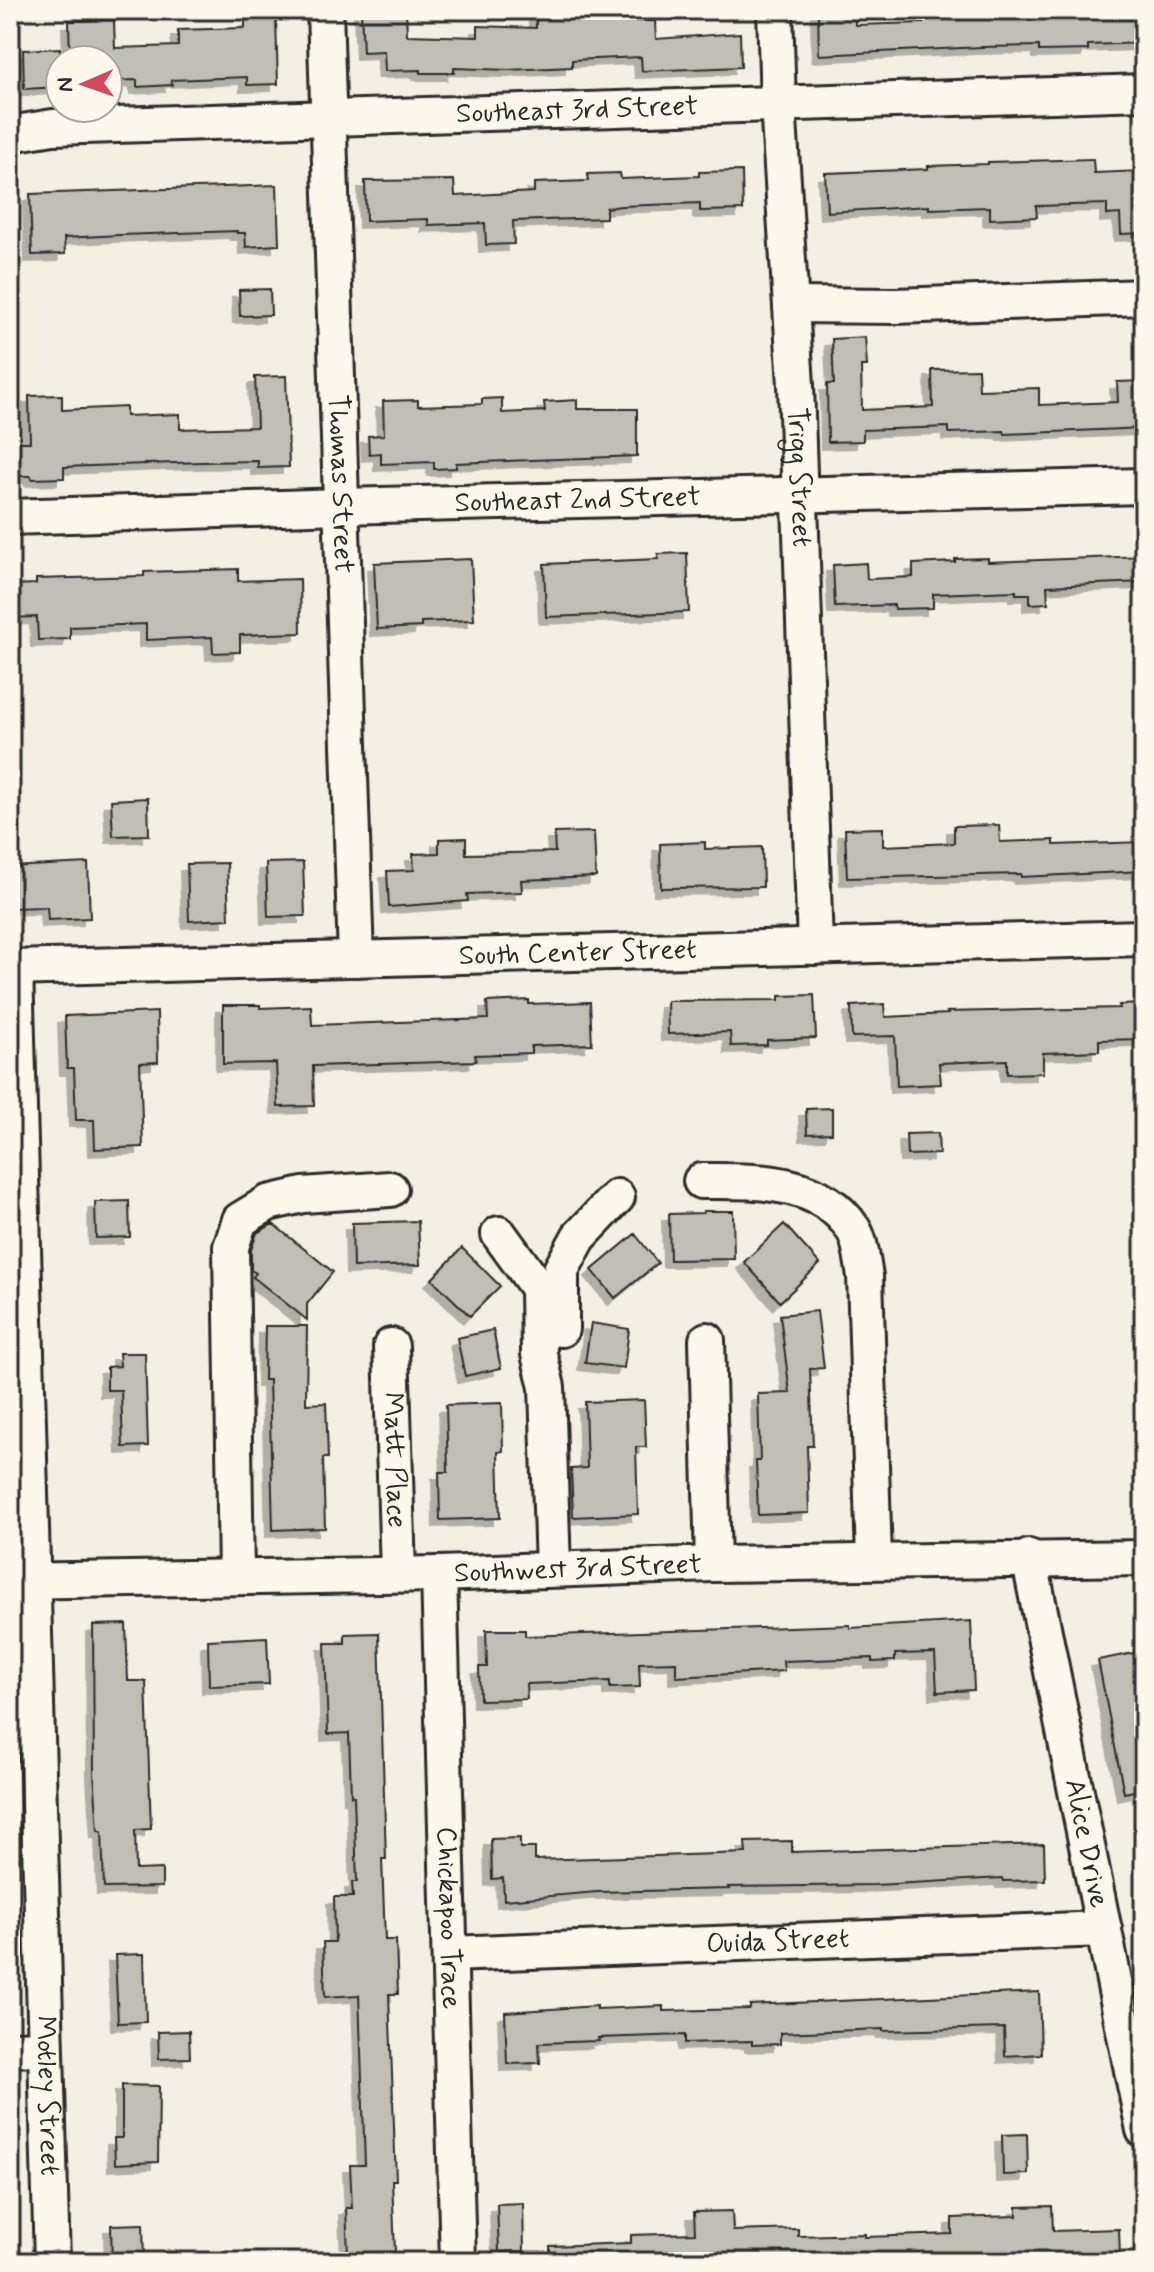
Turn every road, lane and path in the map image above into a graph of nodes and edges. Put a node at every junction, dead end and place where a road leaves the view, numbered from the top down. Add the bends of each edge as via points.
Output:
1 (325, 10) edge
2 (775, 10) edge
3 (1144, 92) edge
4 (778, 104) junction
5 (329, 118) junction
6 (10, 134) edge
7 (1144, 297) edge
8 (791, 305) junction
9 (1144, 486) edge
10 (800, 494) junction
11 (341, 506) junction
12 (10, 517) edge
13 (1144, 938) edge
14 (815, 947) junction
15 (356, 959) junction
16 (13, 968) edge
17 (701, 1181) dead end
18 (390, 1189) dead end
19 (617, 1197) dead end
20 (499, 1234) dead end
21 (707, 1340) dead end
22 (391, 1346) dead end
23 (547, 1387) junction
24 (1029, 1557) junction
25 (1144, 1558) edge
26 (874, 1560) junction
27 (713, 1564) junction
28 (553, 1569) junction
29 (398, 1573) junction
30 (439, 1574) junction
31 (236, 1576) junction
32 (21, 1580) edge
33 (1104, 1929) junction
34 (450, 1954) junction
35 (1132, 2012) edge
36 (45, 2048) junction
37 (10, 2049) edge
38 (1144, 2130) edge
39 (52, 2262) edge
40 (458, 2262) edge

1 - 5 street, Thomas Street
2 - 4 street, Trigg Street
3 - 4 street, Southeast 3rd Street
4 - 5 street, Southeast 3rd Street
4 - 8 street, Trigg Street
5 - 6 street, Southeast 3rd Street via 53,127
5 - 11 street, Thomas Street
7 - 8 street
8 - 10 street, Trigg Street
9 - 10 street, Southeast 2nd Street
10 - 11 street, Southeast 2nd Street
10 - 14 street, Trigg Street
11 - 12 street, Southeast 2nd Street
11 - 15 street, Thomas Street
13 - 14 street, South Center Street
14 - 15 street, South Center Street
15 - 16 street, South Center Street
16 - 32 street, Motley Street
17 - 26 street via 763,1181 807,1192 835,1207 855,1231 865,1276
18 - 31 street via 303,1195 268,1203 240,1220 231,1247
19 - 23 street via 579,1237 561,1270 561,1356
20 - 23 street via 538,1288 539,1354
21 - 27 street
22 - 29 street, Matt Place
23 - 28 street
24 - 25 street, Southwest 3rd Street
24 - 26 street, Southwest 3rd Street
24 - 33 street, Alice Drive
26 - 27 street, Southwest 3rd Street
27 - 28 street, Southwest 3rd Street
28 - 30 street, Southwest 3rd Street
29 - 30 street, Southwest 3rd Street
29 - 31 street, Southwest 3rd Street
30 - 34 street, Chickapoo Trace
31 - 32 street, Southwest 3rd Street
32 - 36 street, Motley Street
33 - 34 street, Ouida Street
33 - 35 street, Alice Drive
34 - 40 street, Chickapoo Trace
35 - 38 street, Alice Drive
36 - 37 street
36 - 39 street, Motley Street

